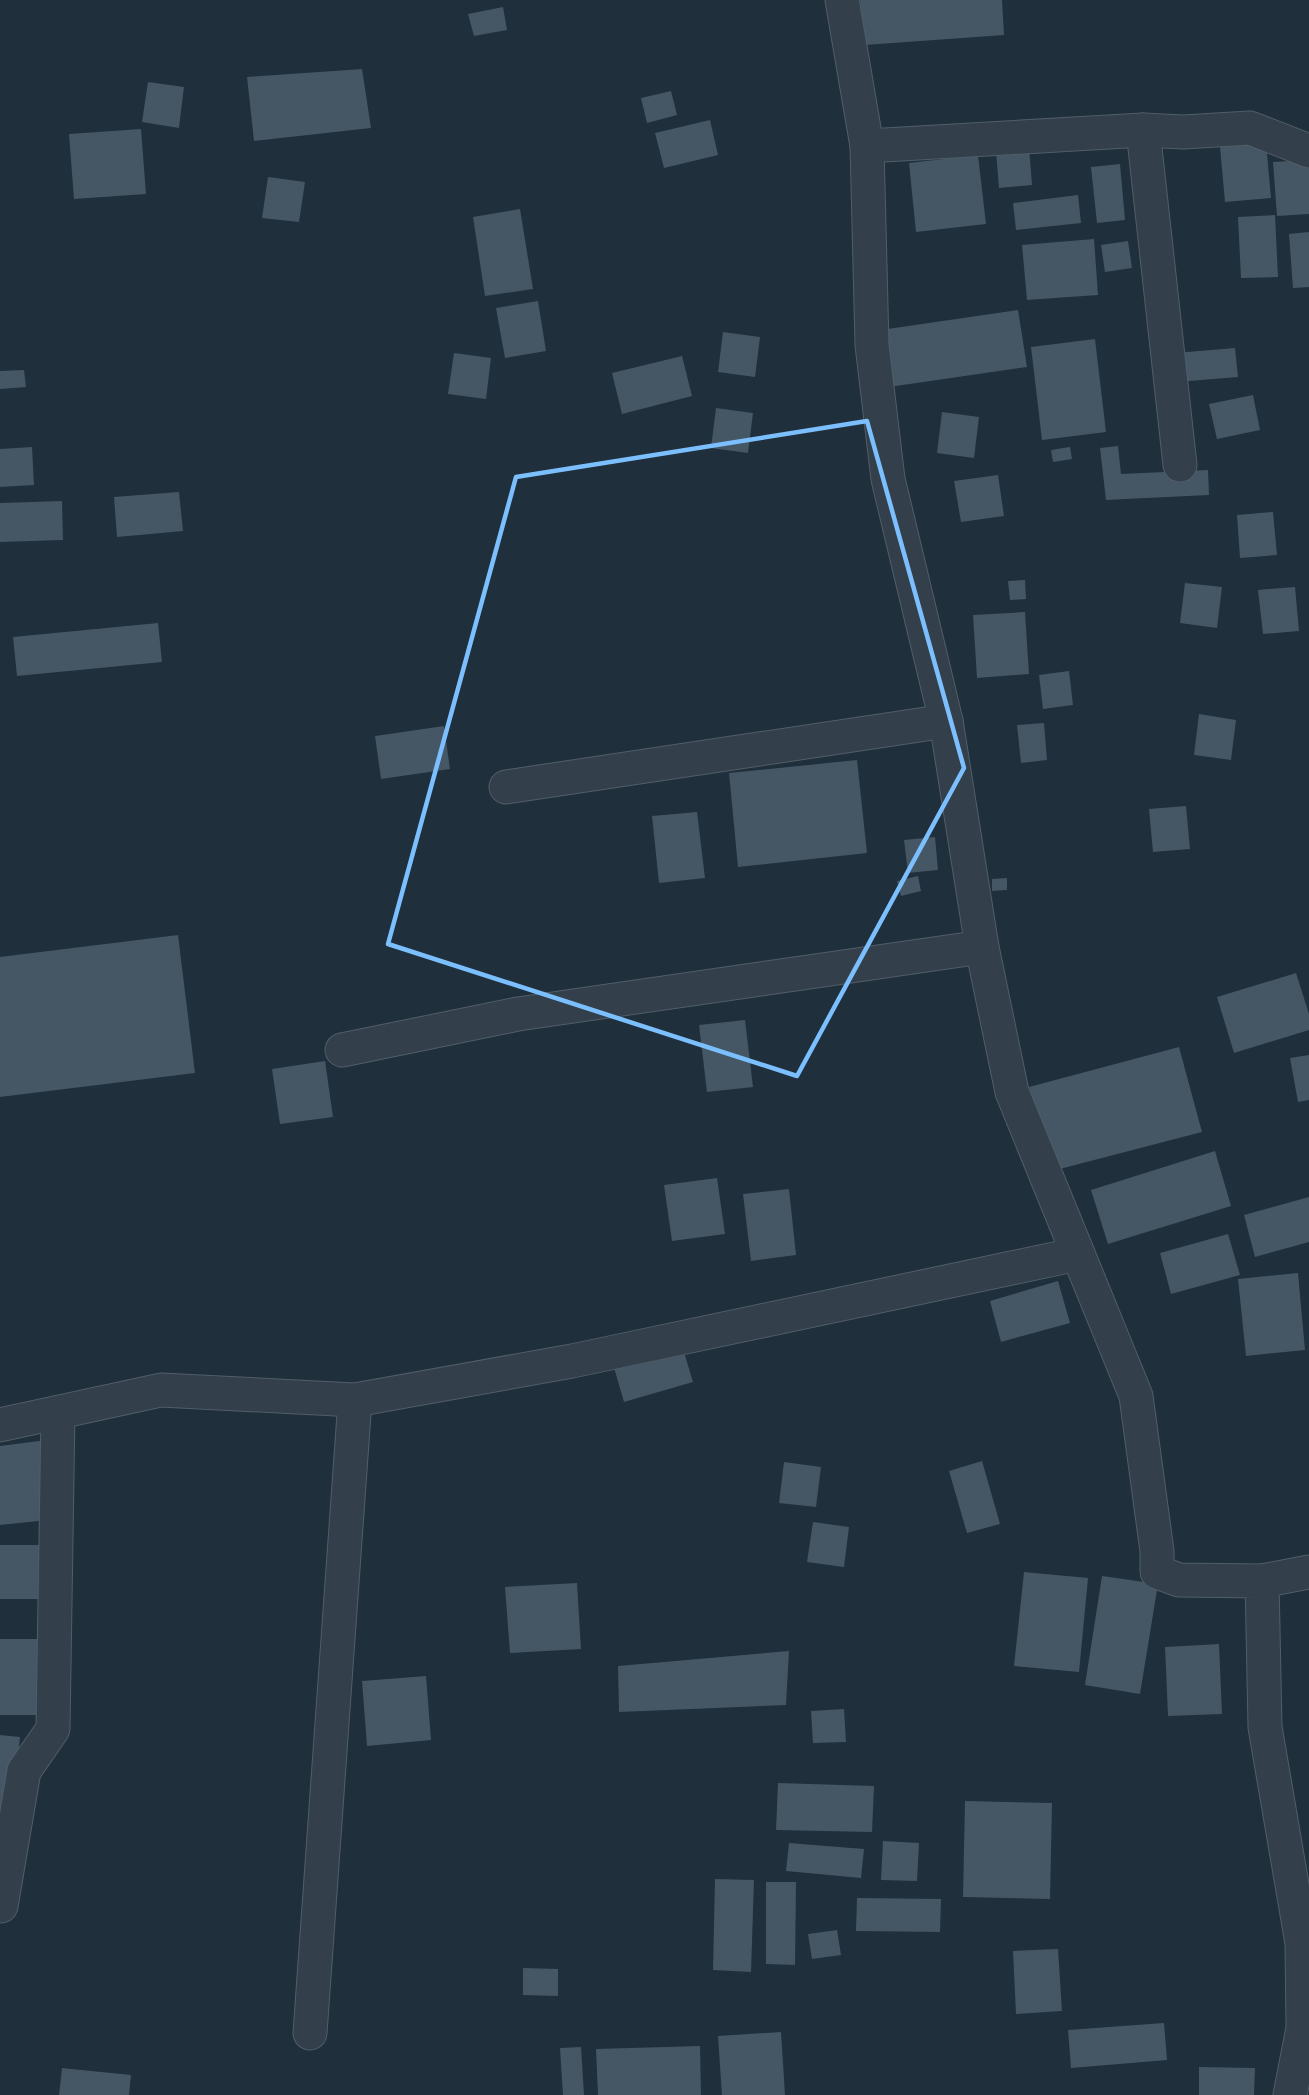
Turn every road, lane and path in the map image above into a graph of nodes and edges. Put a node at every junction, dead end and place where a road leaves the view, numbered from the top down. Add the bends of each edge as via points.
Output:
1 (842, 0) edge
2 (1143, 130) junction
3 (867, 147) junction
4 (1309, 151) edge
5 (1180, 465) dead end
6 (946, 721) junction
7 (506, 787) dead end
8 (982, 947) junction
9 (342, 1050) dead end
10 (1078, 1254) junction
11 (355, 1400) junction
12 (58, 1413) junction
13 (0, 1425) edge
14 (1309, 1572) edge
15 (1262, 1581) junction
16 (1, 1906) edge
17 (310, 2033) dead end
18 (1290, 2095) edge

1 - 3 street
2 - 3 street
2 - 4 street via 1250,128
2 - 5 street
3 - 6 street via 872,345 888,478
6 - 7 street
6 - 8 street
8 - 9 street via 518,1014
8 - 10 street via 1012,1092
10 - 11 street via 572,1361
10 - 15 street via 1136,1396 1157,1572 1179,1580
11 - 12 street via 161,1390
11 - 17 street
12 - 13 street
12 - 16 street via 53,1728 24,1771
14 - 15 street
15 - 18 street via 1265,1727 1302,1943 1303,2028

